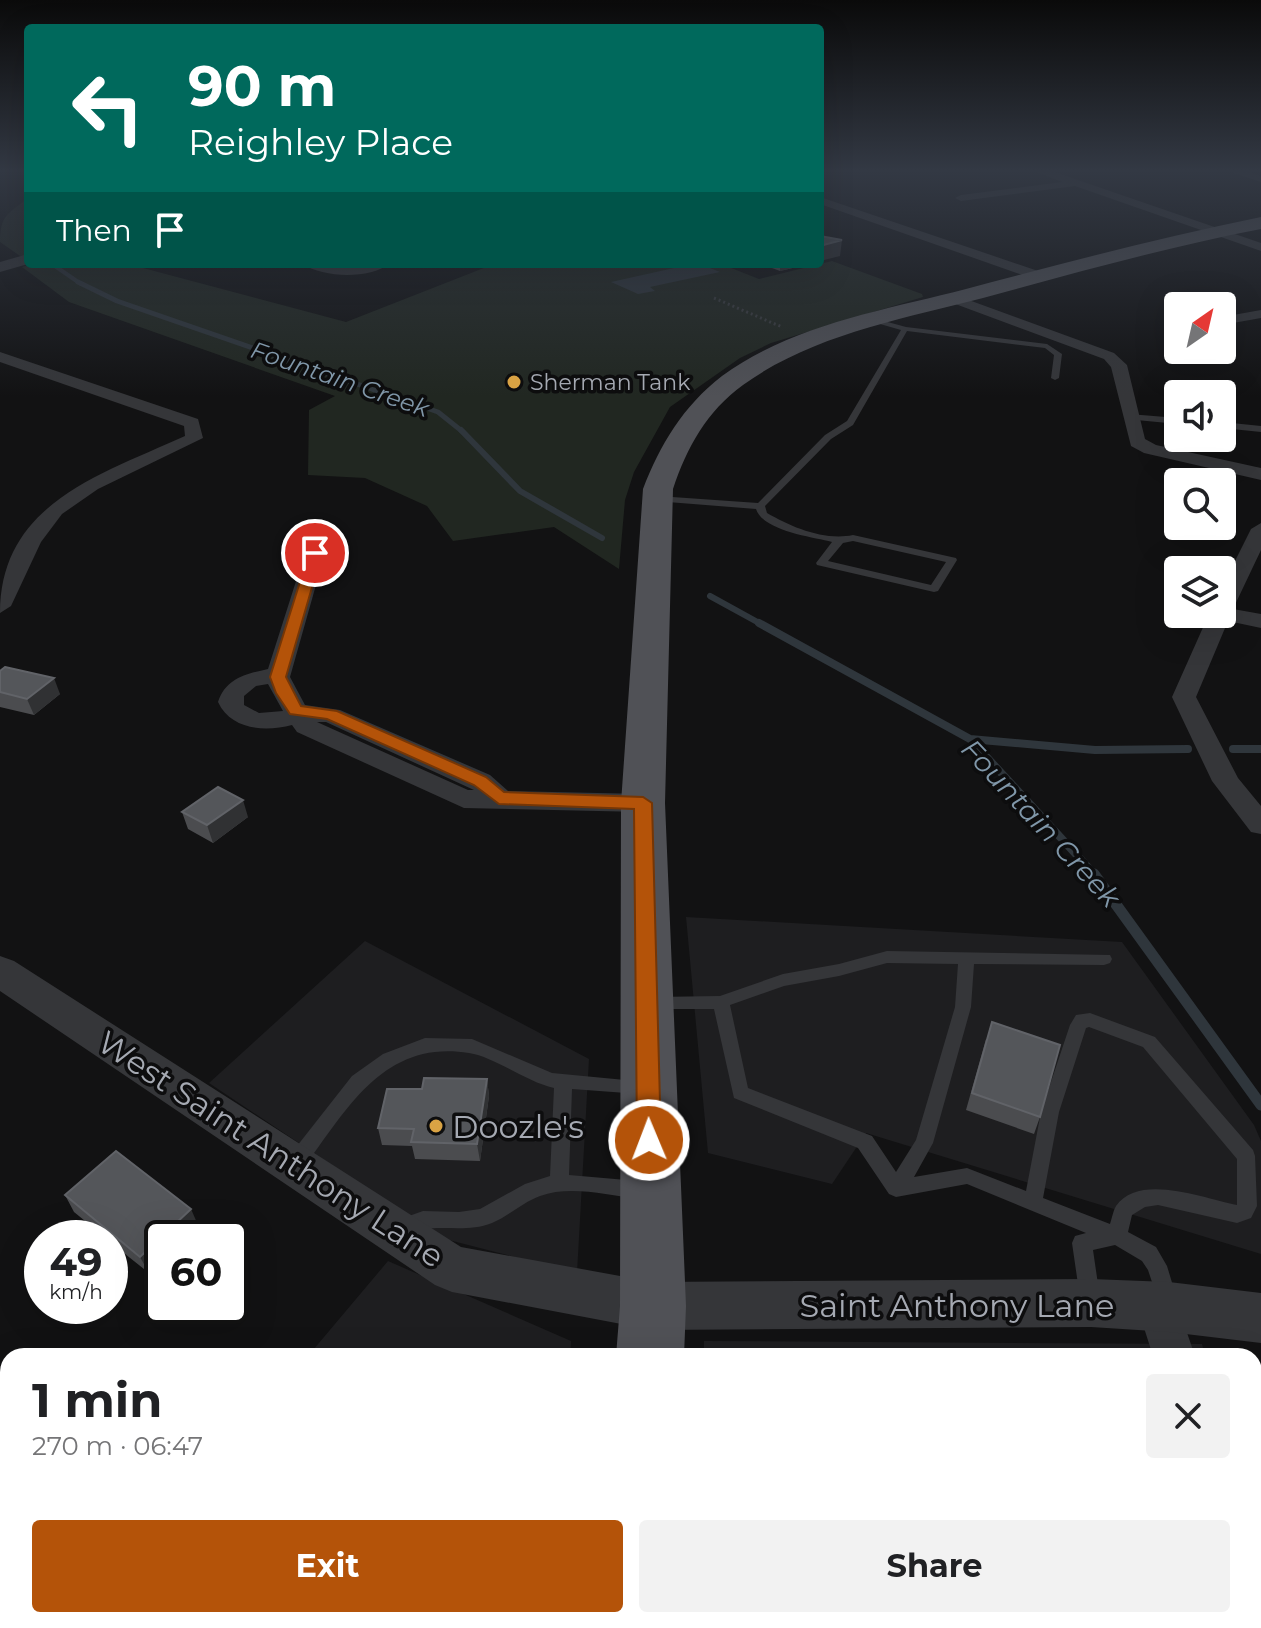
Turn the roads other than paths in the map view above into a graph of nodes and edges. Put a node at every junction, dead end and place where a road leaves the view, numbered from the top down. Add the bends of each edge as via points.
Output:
1 (950, 245) edge
2 (1159, 245) edge
3 (24, 261) edge
4 (0, 267) edge
5 (327, 268) edge
6 (372, 268) edge
7 (1039, 276) junction
8 (955, 299) junction
9 (1261, 314) edge
10 (1236, 318) edge
11 (891, 324) junction
12 (0, 357) edge
13 (1055, 378) dead end
14 (1129, 417) junction
15 (1164, 420) edge
16 (1236, 428) edge
17 (1261, 434) edge
18 (1261, 474) edge
19 (658, 499) junction
20 (760, 506) junction
21 (1261, 529) edge
22 (839, 541) junction
23 (315, 553) dead end
24 (1236, 581) edge
25 (0, 606) edge
26 (1236, 615) edge
27 (1261, 621) edge
28 (1214, 628) edge
29 (279, 674) junction
30 (301, 713) junction
31 (643, 803) junction
32 (1261, 825) edge
33 (966, 958) junction
34 (1104, 959) dead end
35 (0, 971) edge
36 (721, 1002) junction
37 (647, 1003) junction
38 (563, 1081) junction
39 (648, 1088) junction
40 (295, 1165) junction
41 (559, 1185) junction
42 (896, 1188) junction
43 (650, 1191) junction
44 (1033, 1202) junction
45 (395, 1231) junction
46 (1117, 1236) junction
47 (1091, 1303) junction
48 (1164, 1306) junction
49 (1261, 1318) edge
50 (651, 1331) edge
51 (1172, 1348) edge

1 - 7 street
2 - 7 main road
3 - 4 street
5 - 6 street
7 - 8 main road
8 - 11 main road
8 - 14 street via 1109,356 1119,365
9 - 10 street
11 - 13 lane via 1047,346 1058,354
11 - 19 main road via 816,340 735,379 703,407 673,447
11 - 20 lane via 850,423 828,437
12 - 25 street via 192,423 194,438 74,497 43,522
14 - 15 lane
14 - 18 street via 1137,442 1150,449
16 - 17 lane
19 - 20 lane
19 - 31 main road
20 - 22 lane via 762,514 785,528
21 - 24 street
22 - 22 lane via 821,563 934,589 952,560 853,538
23 - 29 street
26 - 27 street
28 - 32 street via 1184,697 1226,781
29 - 30 street via 284,693
29 - 30 street via 248,681 233,693 234,710 255,721
30 - 31 street via 306,727 396,756 464,799
31 - 37 main road
33 - 34 lane
33 - 36 lane via 887,957 783,980
33 - 42 lane via 963,1007 924,1143
35 - 40 street, West Saint Anthony Lane
36 - 37 lane
36 - 42 lane via 740,1093 865,1142
37 - 39 main road
38 - 39 lane
38 - 40 lane via 472,1046 425,1045 389,1059 358,1081
38 - 41 lane
39 - 43 main road
40 - 45 street, West Saint Anthony Lane
41 - 43 lane
41 - 45 lane via 539,1187 500,1212 478,1219 420,1219
42 - 44 lane via 967,1176
43 - 50 main road
44 - 46 lane
44 - 46 lane via 1050,1112 1082,1020 1149,1042 1246,1156 1247,1206 1237,1214 1158,1196 1141,1199 1124,1210
45 - 50 street, West Saint Anthony Lane via 452,1269
46 - 47 lane via 1082,1243
46 - 48 lane via 1149,1254 1157,1266
47 - 48 street, Saint Anthony Lane
47 - 50 street, Saint Anthony Lane
48 - 49 street, Saint Anthony Lane
48 - 51 street

